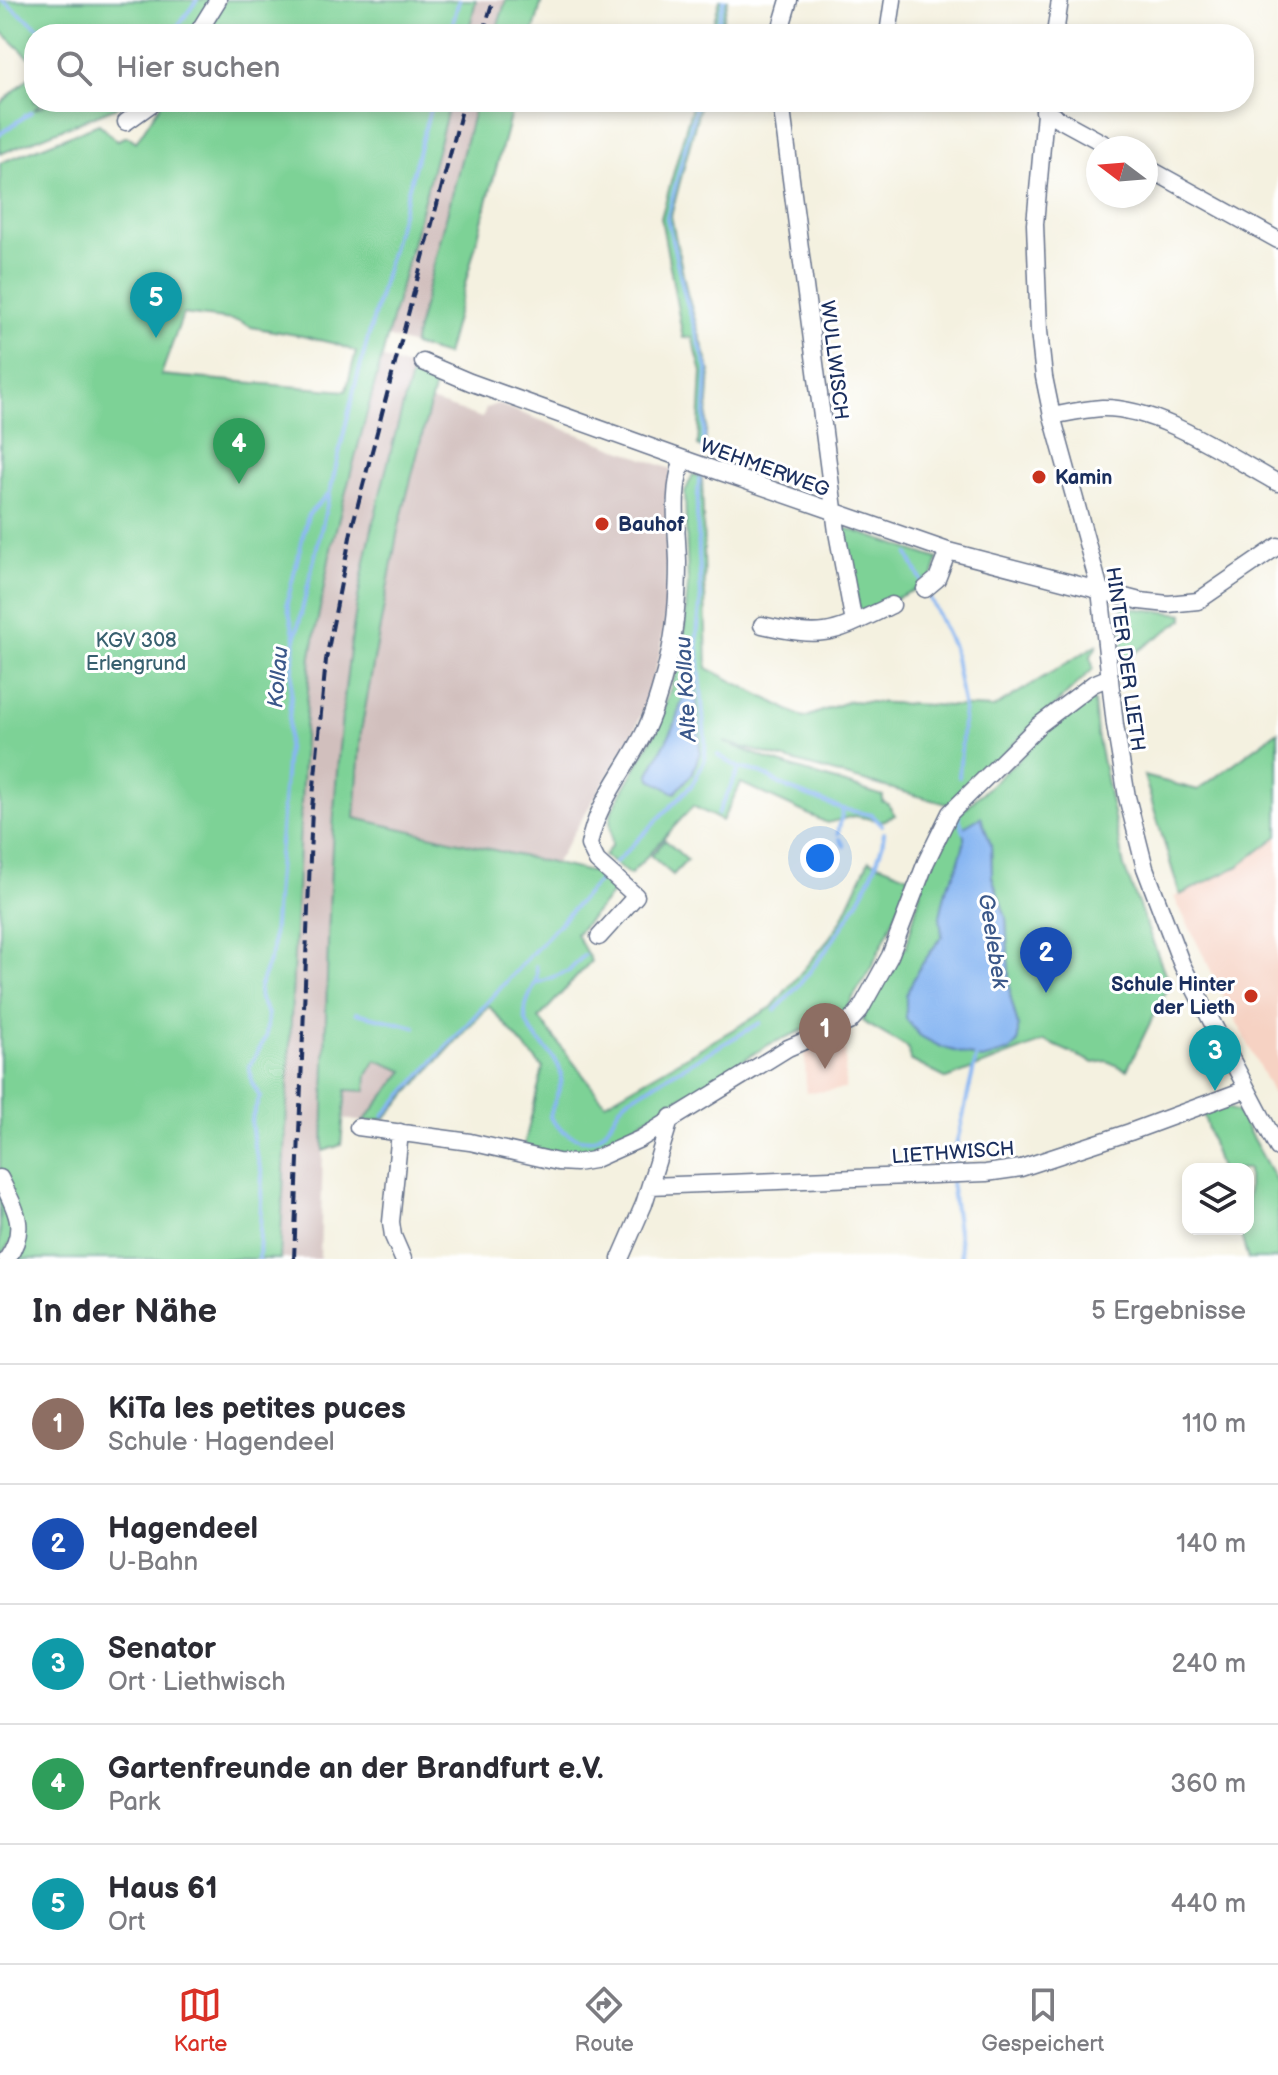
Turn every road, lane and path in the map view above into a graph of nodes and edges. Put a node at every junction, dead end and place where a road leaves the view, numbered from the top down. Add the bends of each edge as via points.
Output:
1 (218, 0) edge
2 (789, 0) edge
3 (893, 0) edge
4 (1060, 0) edge
5 (203, 24) edge
6 (782, 24) edge
7 (889, 24) edge
8 (1056, 24) edge
9 (140, 112) edge
10 (782, 112) edge
11 (1044, 112) edge
12 (1055, 112) edge
13 (126, 122) dead end
14 (1093, 136) edge
15 (1158, 174) edge
16 (1278, 240) edge
17 (423, 362) dead end
18 (1052, 416) junction
19 (683, 459) junction
20 (1278, 483) edge
21 (834, 513) junction
22 (1278, 546) edge
23 (948, 551) junction
24 (925, 589) dead end
25 (1100, 590) junction
26 (892, 605) dead end
27 (854, 623) junction
28 (762, 625) dead end
29 (1110, 677) junction
30 (599, 937) dead end
31 (1247, 1089) junction
32 (671, 1117) junction
33 (358, 1127) dead end
34 (400, 1132) junction
35 (1278, 1148) edge
36 (0, 1178) edge
37 (650, 1186) junction
38 (7, 1259) edge
39 (403, 1259) edge
40 (620, 1259) edge

1 - 5 street
2 - 6 street
3 - 7 street
4 - 8 street
9 - 13 street
10 - 21 street, WULLWISCH
11 - 18 street, HINTER DER LIETH via 1035,224 1039,331
12 - 14 street
15 - 16 street
17 - 19 street, WEHMERWEG
18 - 20 street via 1101,408 1154,418
18 - 25 street, HINTER DER LIETH
19 - 21 street, WEHMERWEG
19 - 30 street via 674,498 678,584 669,656 644,734 594,825 589,845 597,861 636,896
21 - 23 street, WEHMERWEG
21 - 27 street, WULLWISCH
22 - 25 street, WEHMERWEG via 1198,601 1140,601
23 - 24 street via 937,579
23 - 25 street, WEHMERWEG
25 - 29 street, HINTER DER LIETH
26 - 27 street
27 - 28 street via 829,633 803,634
29 - 31 street, HINTER DER LIETH via 1124,784 1145,868 1186,976
29 - 32 street via 1039,725 950,813 890,956 849,1022 788,1048
31 - 35 street, HINTER DER LIETH
31 - 37 street, LIETHWISCH via 1021,1168
32 - 34 street via 640,1139 576,1163
32 - 37 street
33 - 34 street
34 - 39 street via 391,1222
36 - 38 street via 19,1227
37 - 40 street

